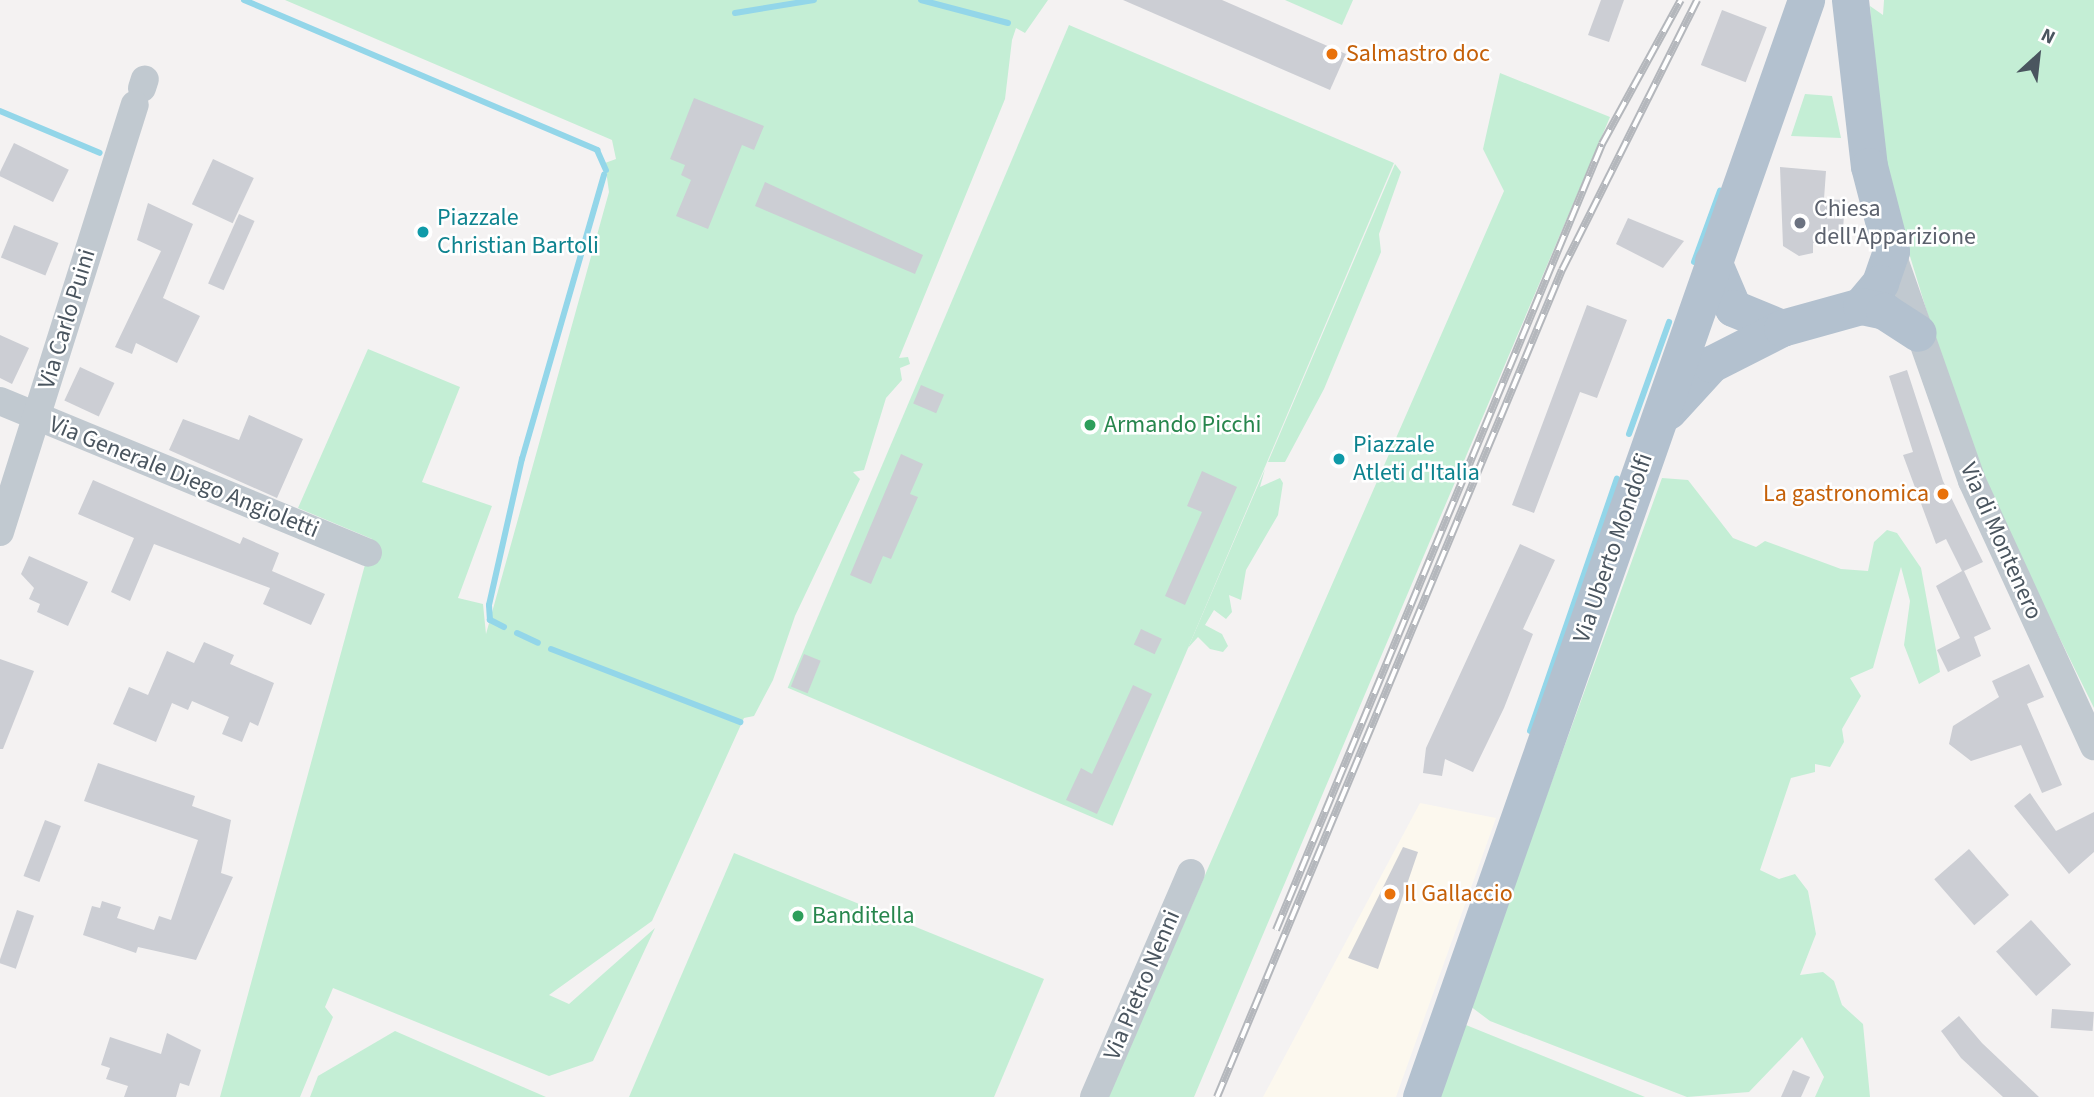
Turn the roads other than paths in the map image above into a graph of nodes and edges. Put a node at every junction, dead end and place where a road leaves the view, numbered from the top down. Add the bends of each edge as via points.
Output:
1 (1806, 0) edge
2 (1850, 0) edge
3 (141, 91) dead end
4 (1891, 251) junction
5 (1713, 261) junction
6 (1861, 306) junction
7 (1782, 328) junction
8 (1918, 333) junction
9 (0, 401) edge
10 (37, 416) junction
11 (1657, 426) junction
12 (0, 532) edge
13 (369, 553) dead end
14 (2094, 746) edge
15 (1191, 873) dead end
16 (1094, 1097) edge
17 (1421, 1097) edge

1 - 5 main road, Via Uberto Mondolfi
2 - 4 main road, Via di Montenero via 1869,166
3 - 10 street, Via Carlo Puini
4 - 6 main road via 1880,284
4 - 8 street, Via di Montenero
5 - 7 main road via 1733,308
5 - 11 main road, Via Uberto Mondolfi
6 - 7 main road
6 - 8 main road via 1884,311
7 - 11 main road via 1706,368
8 - 14 street, Via di Montenero via 1972,481
9 - 10 street, Via Generale Diego Angioletti
10 - 12 street, Via Carlo Puini
10 - 13 street, Via Generale Diego Angioletti
11 - 17 main road, Via Uberto Mondolfi
15 - 16 street, Via Pietro Nenni

